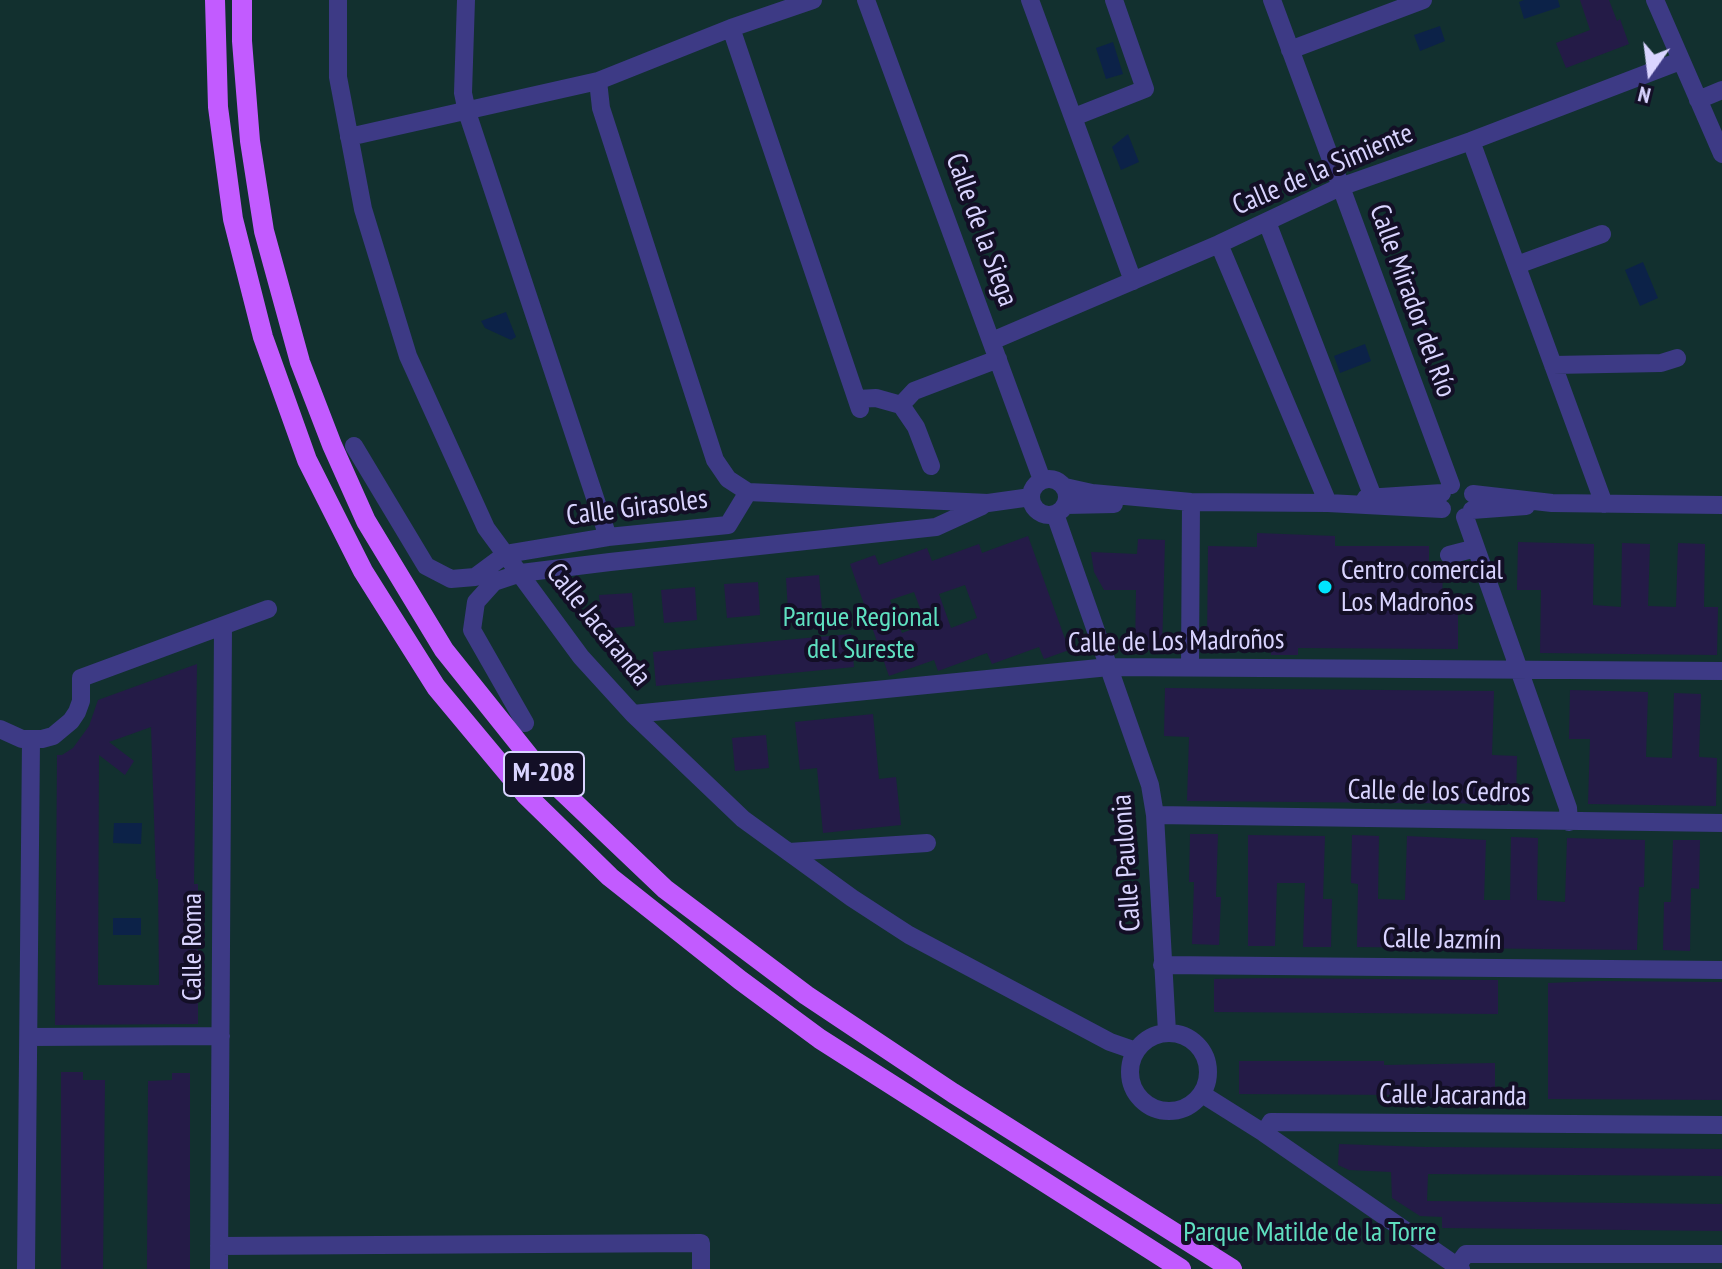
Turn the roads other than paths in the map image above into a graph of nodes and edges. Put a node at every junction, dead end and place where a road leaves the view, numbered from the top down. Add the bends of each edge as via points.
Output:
1 (215, 0) edge
2 (242, 0) edge
3 (338, 0) edge
4 (466, 0) edge
5 (813, 0) edge
6 (866, 0) edge
7 (1030, 0) edge
8 (1114, 0) edge
9 (1272, 0) edge
10 (1423, 0) edge
11 (1655, 0) edge
12 (731, 28) junction
13 (1290, 50) junction
14 (1680, 61) junction
15 (598, 81) junction
16 (1722, 90) edge
17 (1698, 100) junction
18 (467, 112) junction
19 (1074, 117) junction
20 (349, 137) junction
21 (1471, 141) junction
22 (1722, 154) edge
23 (1340, 187) junction
24 (1267, 222) junction
25 (1602, 234) dead end
26 (1219, 244) junction
27 (1517, 265) junction
28 (1133, 281) junction
29 (995, 350) junction
30 (1677, 358) dead end
31 (1553, 365) junction
32 (907, 398) junction
33 (354, 446) dead end
34 (931, 466) dead end
35 (1042, 480) junction
36 (748, 492) junction
37 (1445, 496) junction
38 (1031, 497) junction
39 (1373, 497) junction
40 (1062, 502) junction
41 (1191, 502) junction
42 (988, 503) junction
43 (1329, 503) junction
44 (1604, 504) junction
45 (1722, 505) edge
46 (1470, 507) junction
47 (728, 525) junction
48 (608, 537) junction
49 (731, 548) junction
50 (1476, 548) junction
51 (506, 554) junction
52 (1449, 555) dead end
53 (521, 573) junction
54 (268, 609) dead end
55 (223, 626) junction
56 (1109, 667) junction
57 (1190, 667) junction
58 (1517, 669) junction
59 (1722, 671) edge
60 (633, 714) junction
61 (525, 723) dead end
62 (0, 729) edge
63 (31, 740) junction
64 (1155, 815) junction
65 (1569, 822) junction
66 (1722, 823) edge
67 (927, 843) dead end
68 (789, 852) junction
69 (1162, 965) junction
70 (1722, 970) edge
71 (1167, 1032) junction
72 (221, 1036) junction
73 (29, 1037) junction
74 (1136, 1051) junction
75 (1202, 1094) junction
76 (1722, 1125) edge
77 (1264, 1133) junction
78 (219, 1246) junction
79 (1722, 1254) edge
80 (1459, 1268) edge
81 (26, 1269) edge
82 (219, 1269) edge
83 (701, 1269) edge
84 (1181, 1269) edge
85 (1232, 1269) edge

1 - 84 main road, M-208 via 218,107 233,219 263,337 307,460 363,571 436,687 526,795 610,877 728,971 820,1039
2 - 85 main road, M-208 via 250,141 262,216 300,362 366,521 444,650 540,770 665,889 818,1003
3 - 20 street, Calle Jacaranda via 338,77
4 - 18 street
5 - 12 street
6 - 29 street, Calle de la Siega
7 - 19 street
8 - 19 street via 1145,89
9 - 13 street, Calle Mirador del Río
10 - 13 street
11 - 14 street
12 - 15 street
12 - 32 street via 859,404
13 - 23 street, Calle Mirador del Río
14 - 17 street
14 - 21 street, Calle de la Simiente
15 - 18 street
15 - 36 street via 601,108 715,460 728,479
16 - 17 street
17 - 22 street
18 - 20 street
18 - 48 street
19 - 28 street
20 - 51 street, Calle Jacaranda via 363,209 408,356 486,528
21 - 23 street, Calle de la Simiente
21 - 27 street
23 - 24 street, Calle de la Simiente
23 - 37 street, Calle Mirador del Río
24 - 26 street, Calle de la Simiente
24 - 39 street
25 - 27 street
26 - 28 street, Calle de la Simiente
26 - 43 street
27 - 31 street
28 - 29 street, Calle de la Simiente
29 - 32 street, Calle de la Simiente
29 - 35 street, Calle de la Siega
30 - 31 street via 1661,363
31 - 44 street
32 - 34 street
33 - 51 street, Calle Girasoles via 426,566 451,579 475,577
35 - 38 street
35 - 40 street via 1052,478
36 - 42 street, Calle Girasoles
36 - 47 street, Calle Girasoles
37 - 39 street
37 - 43 street
37 - 46 street via 1448,515 1457,518
37 - 46 street via 1459,484 1467,487
38 - 40 street via 1044,514
38 - 42 street, Calle Girasoles
39 - 43 street
40 - 41 street
40 - 56 street, Calle Paulonia
41 - 43 street
41 - 57 street
42 - 49 street, Calle Girasoles via 936,527
44 - 45 street
44 - 46 street
46 - 50 street
47 - 48 street, Calle Girasoles
47 - 49 street
48 - 51 street, Calle Girasoles
49 - 53 street, Calle Girasoles
50 - 52 street
50 - 58 street
51 - 53 street, Calle Jacaranda
53 - 60 street, Calle Jacaranda via 581,657
53 - 61 street, Calle Girasoles via 494,582 476,602 472,630
54 - 55 street
55 - 63 street via 81,678 81,701 71,721 53,736
55 - 72 street, Calle Roma
56 - 57 street, Calle de Los Madroños
56 - 60 street, Calle de Los Madroños
56 - 64 street, Calle Paulonia via 1150,785
57 - 58 street, Calle de Los Madroños
58 - 59 street, Calle de Los Madroños
58 - 65 street
60 - 68 street, Calle Jacaranda via 743,819
62 - 63 street
63 - 73 street
64 - 65 street, Calle de los Cedros
64 - 69 street, Calle Paulonia
65 - 66 street, Calle de los Cedros
67 - 68 street
68 - 74 street, Calle Jacaranda via 909,935
69 - 70 street, Calle Jazmín
69 - 71 street, Calle Paulonia
71 - 74 street
71 - 75 street via 1200,1047 1209,1070
72 - 73 street
72 - 78 street, Calle Roma
73 - 81 street
74 - 75 street via 1133,1087 1149,1105 1160,1110 1183,1108
75 - 77 street
76 - 77 street, Calle Jacaranda via 1271,1122
77 - 80 street
78 - 82 street, Calle Roma
78 - 83 street via 701,1243
79 - 80 street via 1466,1254

